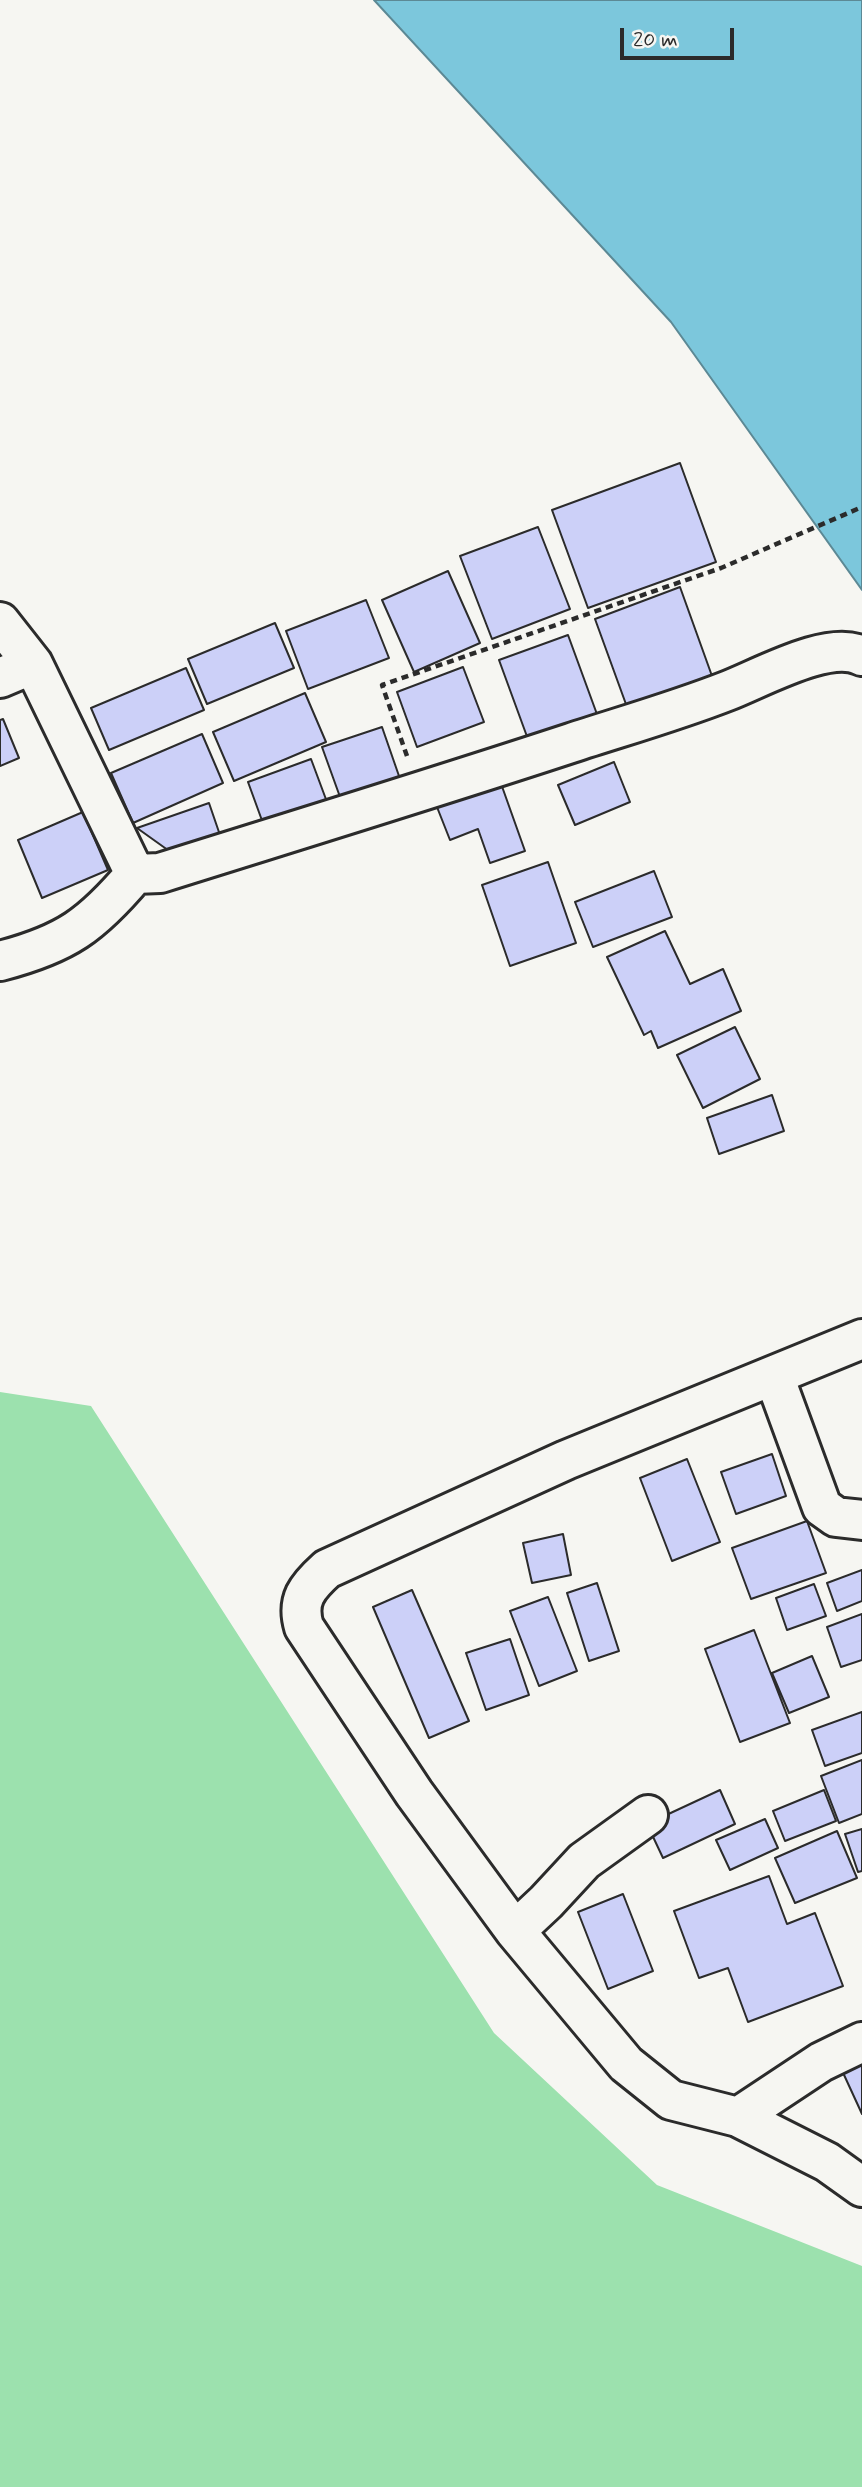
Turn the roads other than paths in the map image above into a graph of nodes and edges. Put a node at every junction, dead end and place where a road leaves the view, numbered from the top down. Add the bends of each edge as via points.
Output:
1 (0, 622) edge
2 (862, 656) edge
3 (16, 671) edge
4 (135, 874) junction
5 (0, 961) edge
6 (862, 1339) edge
7 (774, 1376) junction
8 (862, 1520) edge
9 (648, 1815) dead end
10 (515, 1931) junction
11 (862, 2042) edge
12 (738, 2117) junction
13 (862, 2187) edge

1 - 3 street
2 - 4 street via 841,650 804,660 725,692 420,793 160,873
3 - 4 street
4 - 5 street via 88,924 50,947
6 - 7 street
7 - 8 street via 822,1507 836,1517
7 - 10 street via 566,1460 327,1569 303,1594 300,1613 304,1628 414,1793
9 - 10 street via 584,1861
10 - 12 street via 626,2064 671,2100
11 - 12 street via 821,2062
12 - 13 street via 827,2162

